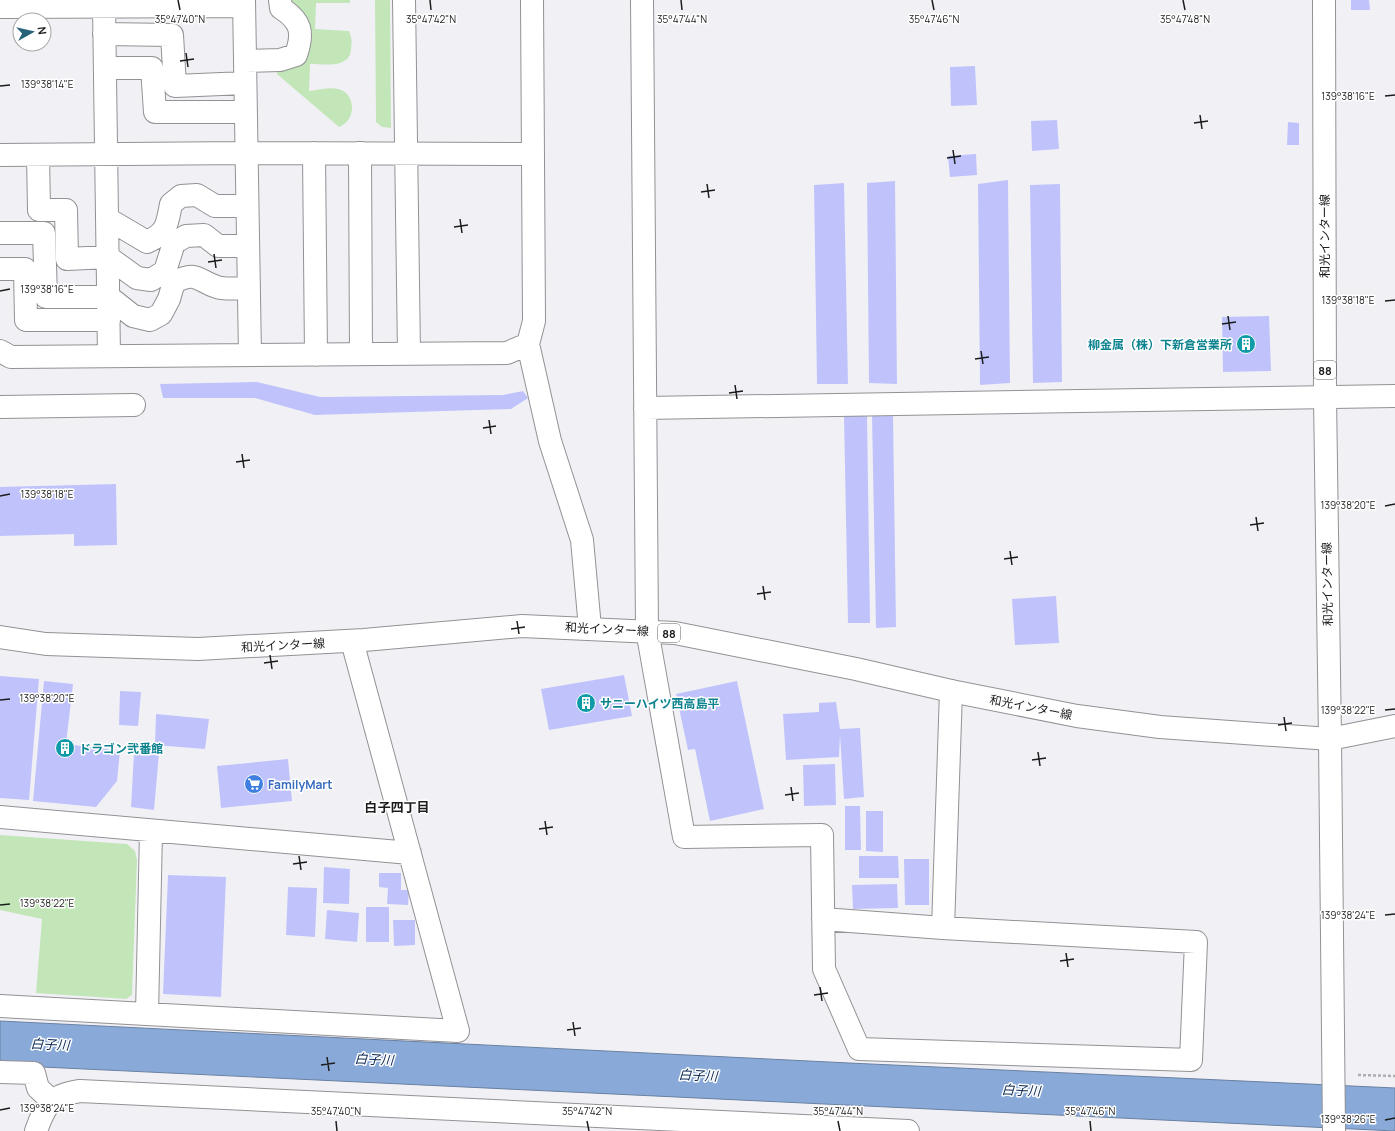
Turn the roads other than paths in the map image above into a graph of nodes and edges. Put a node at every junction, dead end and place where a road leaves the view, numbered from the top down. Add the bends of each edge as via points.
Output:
1 (280, 0) edge
2 (404, 0) edge
3 (532, 0) edge
4 (642, 0) edge
5 (1324, 0) edge
6 (244, 3) edge
7 (104, 6) junction
8 (0, 7) edge
9 (104, 34) junction
10 (245, 61) junction
11 (105, 68) junction
12 (245, 83) junction
13 (246, 112) junction
14 (246, 153) junction
15 (314, 153) junction
16 (360, 153) junction
17 (407, 153) junction
18 (107, 154) junction
19 (533, 154) junction
20 (0, 155) edge
21 (38, 155) junction
22 (247, 206) junction
23 (108, 219) junction
24 (0, 232) edge
25 (248, 246) junction
26 (108, 257) junction
27 (0, 269) edge
28 (248, 288) junction
29 (108, 297) junction
30 (109, 320) junction
31 (528, 344) junction
32 (0, 351) edge
33 (361, 354) junction
34 (409, 354) junction
35 (250, 355) junction
36 (316, 355) junction
37 (109, 356) junction
38 (1395, 396) edge
39 (1325, 397) junction
40 (134, 405) dead end
41 (0, 407) edge
42 (645, 408) junction
43 (590, 628) junction
44 (647, 630) junction
45 (0, 637) edge
46 (352, 641) junction
47 (950, 691) junction
48 (1392, 729) edge
49 (1330, 739) junction
50 (0, 817) edge
51 (151, 831) junction
52 (410, 853) junction
53 (823, 919) junction
54 (943, 928) junction
55 (0, 1006) edge
56 (146, 1014) junction
57 (0, 1072) edge
58 (52, 1101) junction
59 (36, 1131) edge
60 (908, 1131) edge
61 (1334, 1131) edge

1 - 10 street via 281,8 294,17 300,28 301,42 296,55 280,60
2 - 17 street
3 - 19 street
4 - 42 street
5 - 39 street, 和光インター線 / 88
6 - 7 street
6 - 10 street
7 - 8 street
7 - 9 street
9 - 11 street
9 - 12 street via 172,35 175,86
10 - 12 street
11 - 13 street via 152,68 155,112
11 - 18 street
12 - 13 street
13 - 14 street
14 - 15 street
14 - 18 street
14 - 22 street
15 - 16 street
15 - 36 street
16 - 17 street
16 - 33 street
17 - 19 street
17 - 34 street
18 - 21 street
18 - 23 street
19 - 31 street via 534,321
20 - 21 street
21 - 26 street via 39,210 66,210 67,259
22 - 23 street via 215,206 197,195 181,196 171,204 167,226 159,236 146,242
22 - 25 street
23 - 26 street
24 - 29 street via 44,233 46,297
25 - 26 street via 218,246 204,236 186,236 174,243 165,271 152,280 137,278
25 - 28 street
26 - 29 street
27 - 30 street via 25,269 26,320
28 - 29 street via 218,288 198,277 185,276 174,282 161,314 150,320 133,316
28 - 35 street
29 - 30 street
30 - 37 street
31 - 34 street via 507,353
31 - 43 street via 550,441 582,540
32 - 37 street via 11,357
33 - 34 street
33 - 36 street
35 - 36 street
35 - 37 street
38 - 39 street
39 - 42 street
39 - 49 street, 和光インター線 / 88
40 - 41 street
42 - 44 street
43 - 44 street, 和光インター線 / 88
43 - 46 street, 和光インター線 / 88 via 522,626
44 - 47 street, 和光インター線 / 88 via 675,633 856,669
44 - 53 street via 684,838 822,835
45 - 46 street, 和光インター線 / 88 via 46,644 198,649
46 - 52 street
47 - 49 street, 和光インター線 / 88 via 1084,717 1160,727
47 - 54 street
48 - 49 street
49 - 61 street
50 - 51 street
51 - 52 street
51 - 56 street
52 - 56 street via 458,1031
53 - 54 street
53 - 54 street via 824,969 859,1049 1191,1060 1196,942
55 - 56 street
57 - 58 street via 34,1073 38,1088
58 - 59 street via 44,1110
58 - 60 street via 61,1095 80,1091

